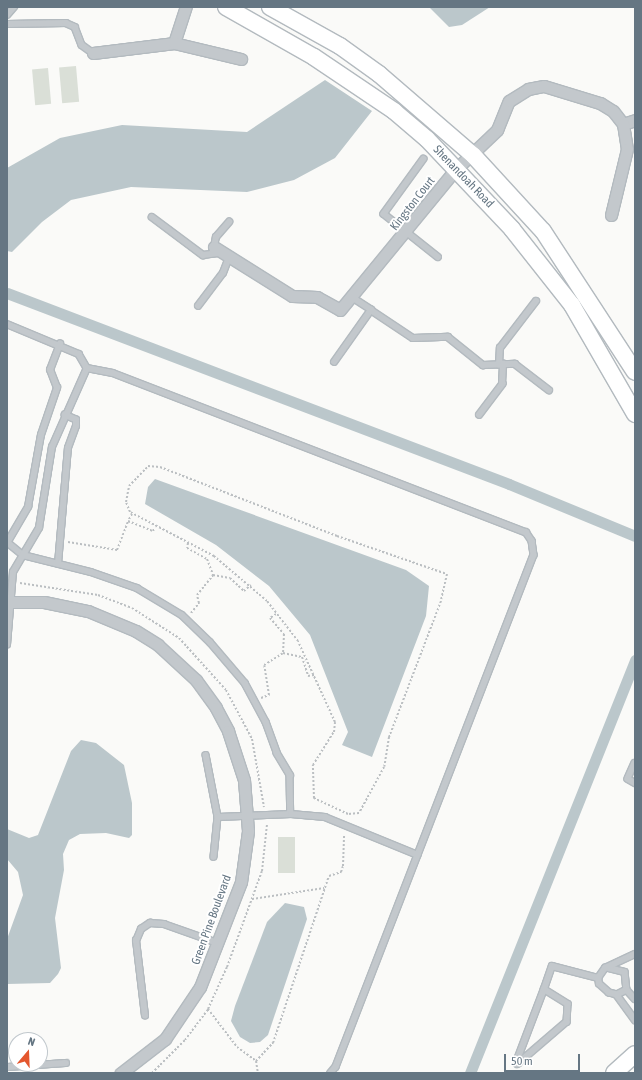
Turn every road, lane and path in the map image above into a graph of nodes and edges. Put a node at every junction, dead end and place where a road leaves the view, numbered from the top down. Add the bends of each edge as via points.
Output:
1 (14, 7) edge
2 (186, 7) edge
3 (226, 7) edge
4 (270, 7) edge
5 (7, 16) edge
6 (7, 24) edge
7 (174, 43) junction
8 (93, 53) joint
9 (240, 59) dead end
10 (635, 120) edge
11 (623, 124) junction
12 (473, 155) junction
13 (424, 159) dead end
14 (456, 170) junction
15 (610, 214) dead end
16 (152, 217) dead end
17 (229, 222) dead end
18 (407, 233) junction
19 (222, 252) junction
20 (438, 257) dead end
21 (351, 297) junction
22 (536, 301) dead end
23 (198, 306) dead end
24 (371, 310) junction
25 (7, 324) edge
26 (60, 344) junction
27 (334, 362) dead end
28 (501, 364) junction
29 (87, 368) junction
30 (635, 372) edge
31 (549, 390) dead end
32 (635, 414) edge
33 (65, 415) junction
34 (479, 415) dead end
35 (132, 514) junction
36 (128, 521) junction
37 (155, 527) junction
38 (59, 540) junction
39 (7, 542) edge
40 (188, 543) junction
41 (23, 555) junction
42 (58, 564) junction
43 (213, 575) junction
44 (251, 585) junction
45 (10, 602) edge
46 (276, 614) junction
47 (186, 619) junction
48 (7, 645) edge
49 (283, 653) junction
50 (314, 675) junction
51 (255, 701) junction
52 (206, 755) dead end
53 (635, 764) edge
54 (635, 782) edge
55 (290, 814) junction
56 (248, 816) junction
57 (218, 817) junction
58 (344, 836) dead end
59 (418, 856) junction
60 (214, 857) dead end
61 (324, 888) junction
62 (252, 899) dead end
63 (218, 942) junction
64 (635, 954) edge
65 (605, 968) junction
66 (598, 978) junction
67 (544, 988) junction
68 (627, 990) junction
69 (617, 995) junction
70 (635, 999) edge
71 (208, 1009) dead end
72 (145, 1016) dead end
73 (635, 1020) edge
74 (635, 1054) edge
75 (256, 1061) junction
76 (66, 1063) dead end
77 (7, 1067) edge
78 (128, 1072) edge
79 (258, 1073) edge
80 (331, 1073) edge
81 (614, 1073) edge

1 - 5 lane
2 - 7 street
3 - 14 street, Shenandoah Road via 314,57 394,111
4 - 12 street, Shenandoah Road via 340,46 379,74
6 - 8 lane via 66,23 75,27 82,45
7 - 8 street
7 - 9 street
10 - 11 street
11 - 12 street, Kingston Court via 613,111 600,103 552,87 536,87 509,101 497,130
11 - 15 street, Kingston Court via 628,149
12 - 14 street, Kingston Court
12 - 30 street, Shenandoah Road via 543,231
13 - 18 lane via 384,214
14 - 18 street, Kingston Court
14 - 32 street, Shenandoah Road via 512,229 572,305
16 - 19 lane via 203,255
17 - 19 lane
18 - 20 lane
18 - 21 street, Kingston Court
19 - 21 street, Kingston Court via 292,296 317,297 340,310
19 - 23 lane via 223,273
21 - 24 lane
22 - 28 lane via 500,348
24 - 27 lane
24 - 28 lane via 413,338 448,337 482,365
25 - 26 lane
26 - 29 lane via 79,354
26 - 39 lane via 50,370 57,388 41,435 28,507
28 - 31 lane via 515,364
28 - 34 lane via 502,384
29 - 33 lane
29 - 59 lane via 113,373 519,530 532,541 534,555
33 - 38 lane via 76,420 76,426 68,448
33 - 41 lane via 52,447 45,506 39,528
35 - 36 path
35 - 37 path
35 - 50 path via 126,502 129,486 148,466 160,467 337,536 447,574 441,602 389,737 384,767 359,813 348,814 314,798 313,765 334,732 335,722
36 - 37 path via 153,531
36 - 38 path via 117,550
37 - 40 path
38 - 42 lane
39 - 41 lane
40 - 43 path via 187,548 207,558
40 - 44 path via 214,556
41 - 42 lane
41 - 45 lane via 13,572
42 - 47 lane via 137,588
43 - 44 path via 230,578 244,591
43 - 47 path via 197,595 199,603
44 - 46 path
45 - 48 lane
45 - 56 street, Green Pine Boulevard via 62,605 113,620 147,638 178,662 211,701 228,731 244,780
46 - 49 path via 270,618 284,634
46 - 50 path via 298,641
47 - 51 lane via 245,683
49 - 50 path via 302,657 308,676
49 - 51 path via 264,664 269,695
51 - 55 lane via 290,775
52 - 57 lane
53 - 54 lane via 628,779
55 - 56 lane
55 - 59 lane via 325,817
56 - 57 lane
56 - 63 street, Green Pine Boulevard via 241,882
57 - 60 lane
58 - 61 path via 341,872 329,876
59 - 80 lane via 336,1067
61 - 62 path
61 - 75 path via 281,1028
63 - 72 lane via 164,924 150,924 141,929 136,941
63 - 78 street, Green Pine Boulevard via 200,986 180,1021 165,1039
64 - 65 lane
65 - 66 lane
65 - 68 lane via 625,972 629,979
66 - 67 lane via 552,966
66 - 69 lane via 603,990
67 - 67 lane via 517,1060 518,1064 567,1022 568,1004
68 - 69 lane
68 - 70 lane
69 - 73 lane
71 - 75 path via 237,1047
74 - 81 street
75 - 79 path
76 - 77 lane

